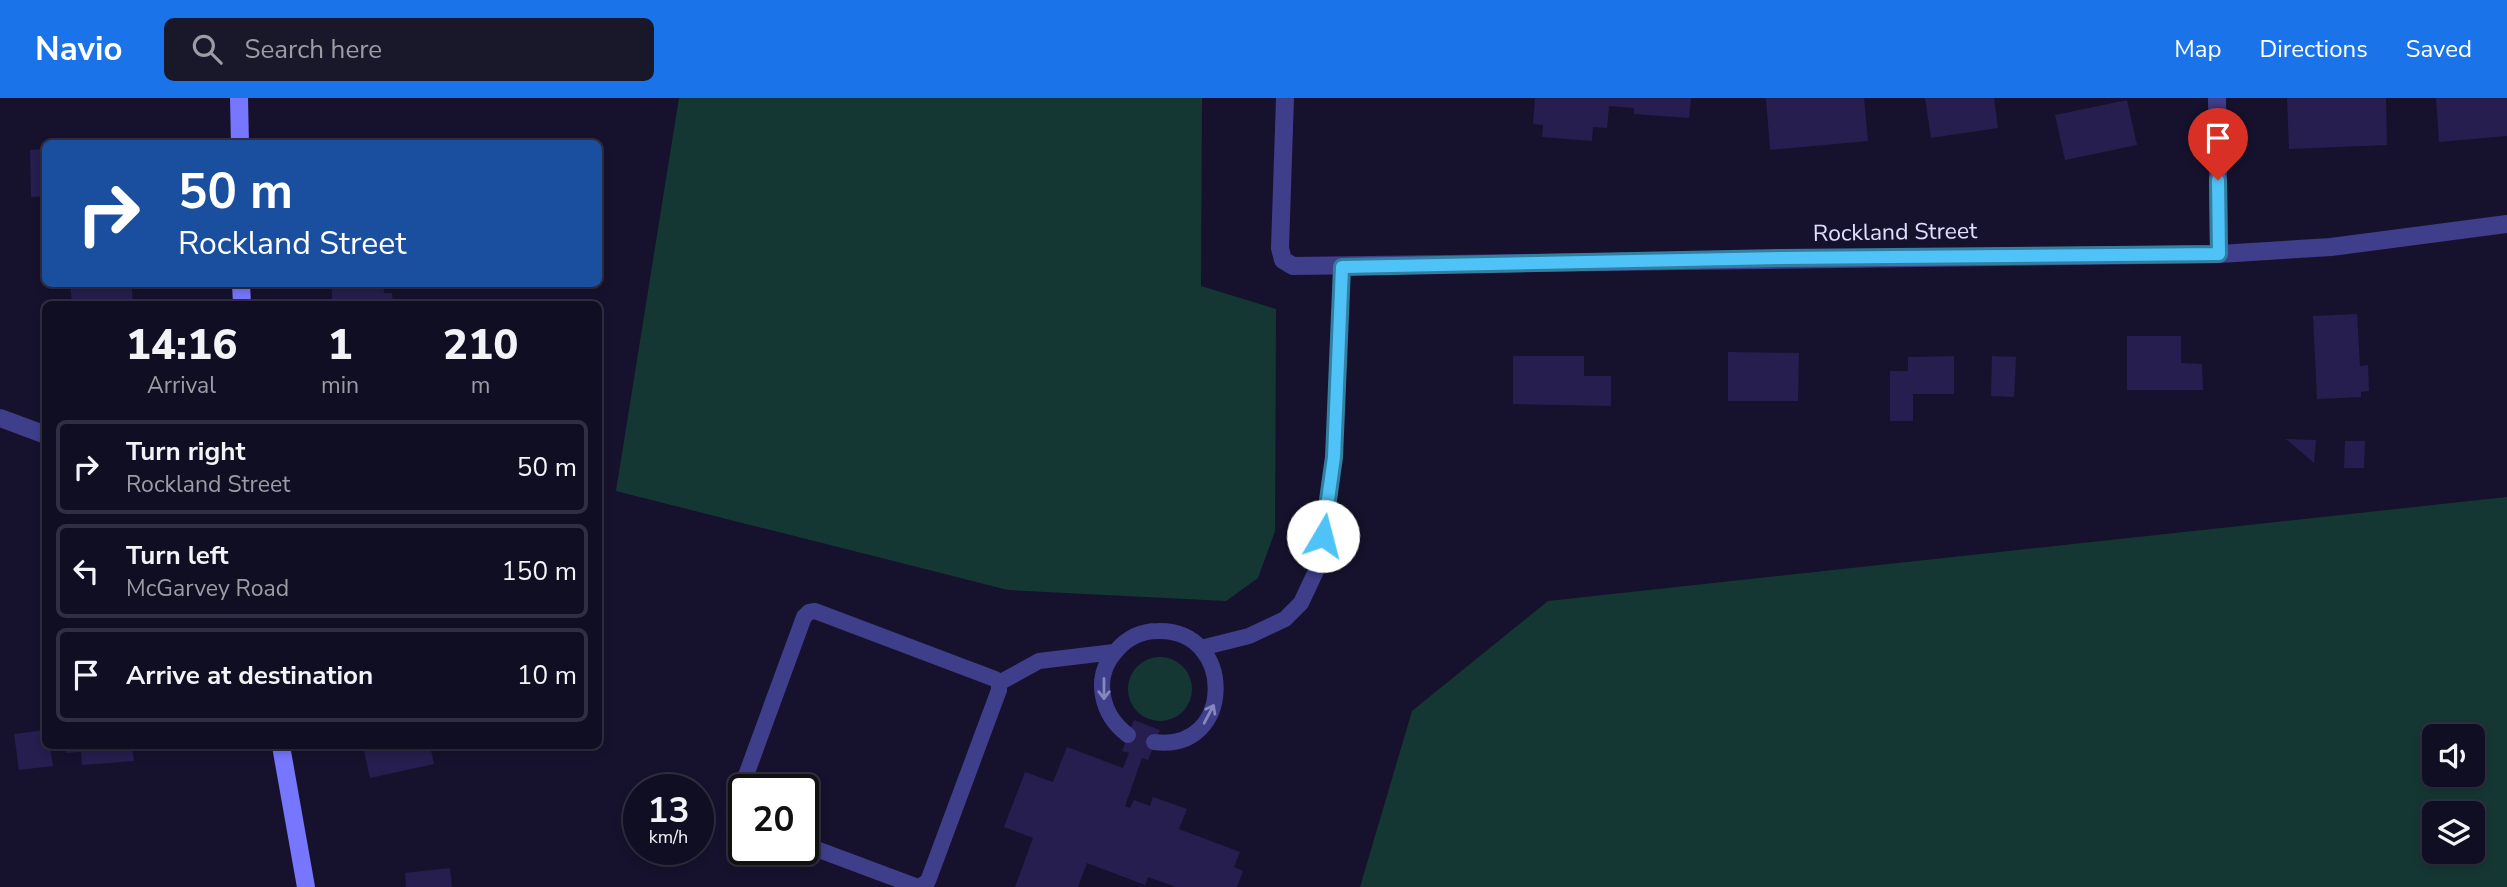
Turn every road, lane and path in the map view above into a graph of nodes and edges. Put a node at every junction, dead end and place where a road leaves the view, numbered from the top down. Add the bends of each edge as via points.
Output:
1 (239, 98) edge
2 (1284, 98) edge
3 (2217, 98) edge
4 (240, 140) edge
5 (2507, 224) edge
6 (2219, 254) junction
7 (1342, 267) junction
8 (0, 418) edge
9 (42, 434) edge
10 (1201, 648) junction
11 (1114, 652) junction
12 (999, 683) junction
13 (1128, 734) dead end
14 (1154, 742) dead end
15 (282, 749) edge
16 (746, 774) edge
17 (819, 850) edge
18 (306, 887) edge
19 (919, 887) edge

1 - 4 main road
2 - 7 street, Rockland Street via 1279,248 1283,260 1293,266
3 - 6 street
5 - 6 street, Rockland Street via 2331,247
6 - 7 street, Rockland Street
7 - 10 lane via 1334,457 1316,571 1301,603 1284,619 1249,636
8 - 9 street
10 - 11 lane via 1187,637 1148,631 1129,638
14 -> 10 lane via 1183,741 1199,731 1210,716 1217,681
11 - 12 lane via 1039,661
11 -> 13 lane via 1105,669 1105,708 1115,725
12 - 16 lane via 809,612
12 - 19 lane via 928,881
15 - 18 main road
17 - 19 lane

